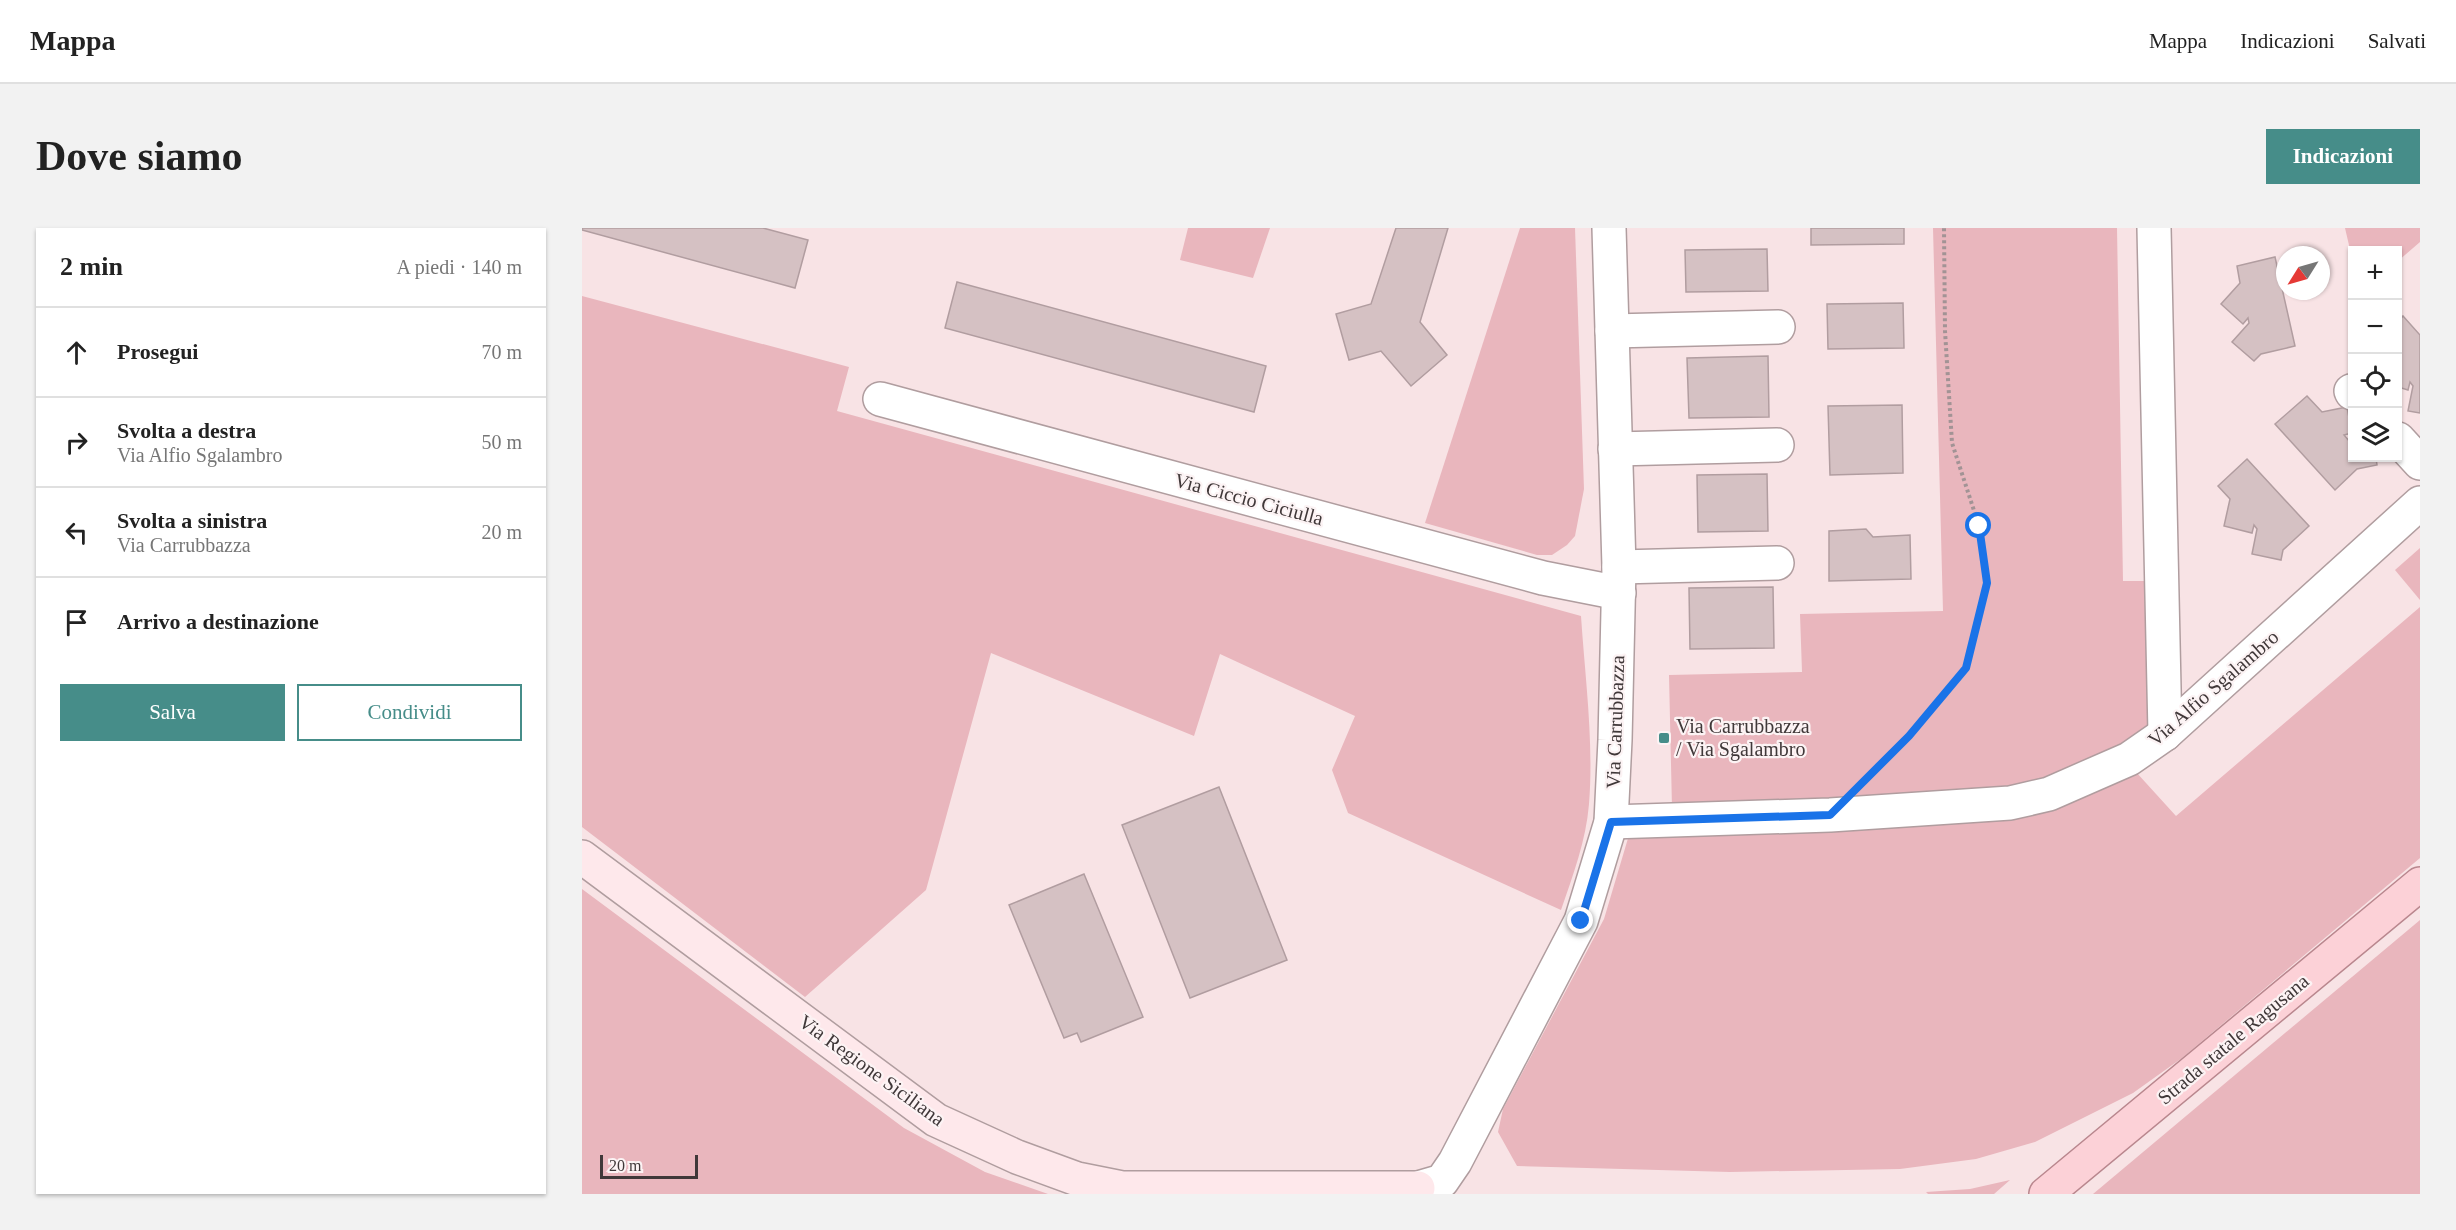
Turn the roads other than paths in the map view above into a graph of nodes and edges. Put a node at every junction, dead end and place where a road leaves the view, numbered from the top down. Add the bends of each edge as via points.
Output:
1 (1609, 228) edge
2 (2154, 228) edge
3 (1778, 327) dead end
4 (1612, 331) junction
5 (880, 399) dead end
6 (2402, 444) edge
7 (1777, 445) dead end
8 (1616, 449) junction
9 (2420, 462) edge
10 (2420, 503) edge
11 (1777, 563) dead end
12 (1619, 580) junction
13 (2165, 734) junction
14 (1611, 822) junction
15 (582, 857) edge
16 (2420, 884) edge
17 (1417, 1191) edge
18 (2046, 1194) edge

1 - 4 street, Via Carrubbazza
2 - 13 street
3 - 4 street
4 - 8 street, Via Carrubbazza
5 - 12 street, Via Ciccio Ciciulla via 1543,578
6 - 9 street
7 - 8 street
8 - 12 street, Via Carrubbazza
10 - 13 street, Via Alfio Sgalambro
11 - 12 street, Via Ciccio Ciciulla
12 - 14 street, Via Carrubbazza
13 - 14 street, Via Alfio Sgalambro via 2129,759 2049,794 2010,803 1830,815
14 - 17 street, Via Carrubbazza via 1581,921 1461,1152 1442,1182
15 - 17 main road, Via Regione Siciliana via 936,1120 1017,1157 1077,1179 1122,1188
16 - 18 main road, Strada statale Ragusana

